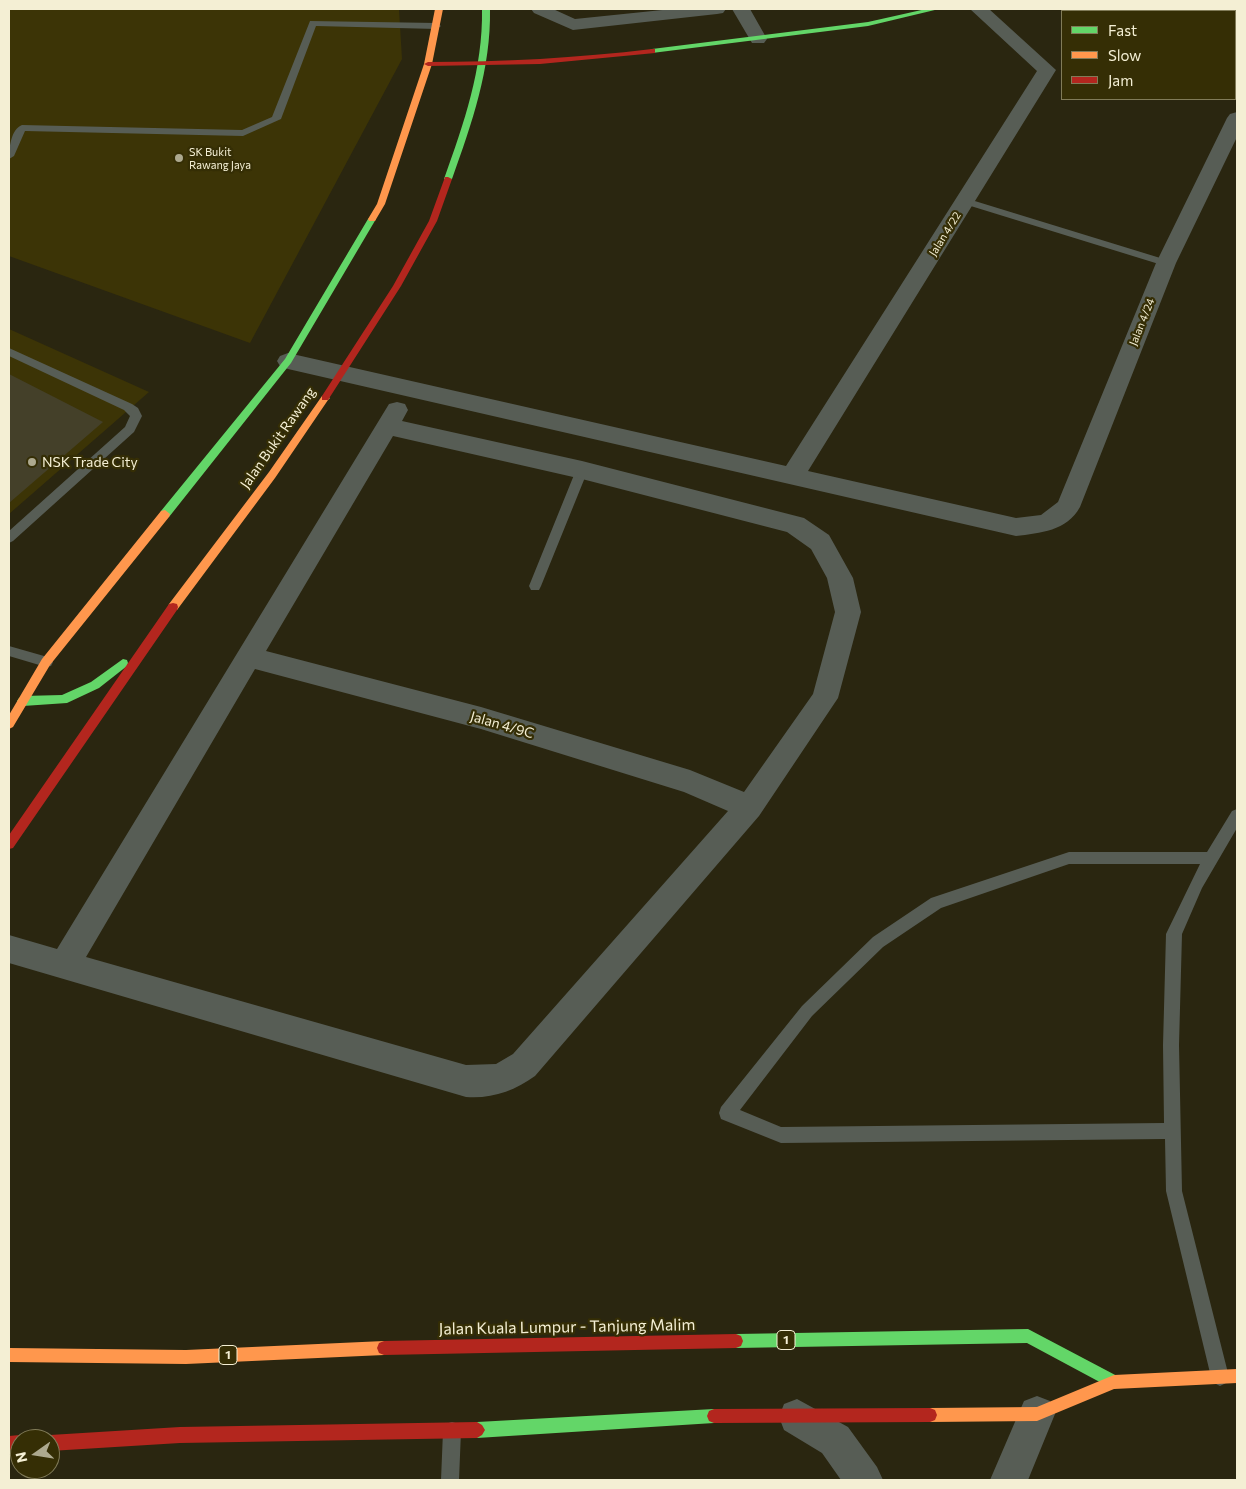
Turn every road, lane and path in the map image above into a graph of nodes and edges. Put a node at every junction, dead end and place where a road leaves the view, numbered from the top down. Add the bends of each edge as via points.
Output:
1 (439, 9) edge
2 (486, 9) edge
3 (540, 9) edge
4 (717, 9) edge
5 (741, 9) edge
6 (935, 9) edge
7 (979, 9) edge
8 (437, 26) junction
9 (758, 39) junction
10 (428, 64) junction
11 (484, 65) junction
12 (1237, 118) edge
13 (9, 156) edge
14 (965, 201) junction
15 (1166, 263) junction
16 (9, 352) edge
17 (288, 361) junction
18 (341, 374) junction
19 (410, 390) junction
20 (388, 426) junction
21 (582, 470) junction
22 (793, 475) junction
23 (9, 538) edge
24 (535, 586) dead end
25 (145, 645) junction
26 (9, 651) edge
27 (250, 657) junction
28 (46, 662) junction
29 (9, 698) edge
30 (23, 701) junction
31 (9, 724) edge
32 (749, 808) junction
33 (1237, 815) edge
34 (9, 844) edge
35 (1212, 858) junction
36 (9, 949) edge
37 (64, 965) junction
38 (1173, 1131) junction
39 (9, 1355) edge
40 (1237, 1376) edge
41 (1220, 1378) junction
42 (1114, 1382) junction
43 (1037, 1414) junction
44 (797, 1417) junction
45 (452, 1431) junction
46 (60, 1442) edge
47 (450, 1480) edge
48 (864, 1480) edge
49 (1009, 1480) edge

1 - 8 street
2 - 11 street, Jalan Bukit Rawang via 488,36
3 - 4 street via 573,25
5 - 9 street
6 - 9 street via 868,24
7 - 14 street, Jalan 4/22 via 1047,70
8 - 10 street
8 - 13 lane via 313,24 276,119 243,133 22,128
9 - 11 street via 575,61
10 - 11 street
10 - 17 street via 381,204
11 - 18 street, Jalan Bukit Rawang via 471,114 433,221 397,286
12 - 15 street, Jalan 4/24
14 - 15 lane
14 - 22 street, Jalan 4/22
15 - 22 street, Jalan 4/24 via 1068,507 1046,523 1016,527
16 - 23 lane via 128,407 136,416 130,429
17 - 18 street
17 - 28 street
18 - 19 street
18 - 25 street, Jalan Bukit Rawang via 272,475
19 - 20 street
19 - 22 street
20 - 21 street
20 - 27 street
21 - 24 lane
21 - 32 street via 795,525 820,542 840,578 848,612 825,698
25 - 30 street via 95,685 63,700
25 - 34 street, Jalan Bukit Rawang
26 - 28 lane
27 - 32 street, Jalan 4/9C via 481,718 690,782
27 - 37 street
28 - 30 street
29 - 30 lane
30 - 31 street
32 - 37 street via 524,1065 496,1081 466,1081
33 - 35 lane
35 - 38 lane via 1196,884 1174,934
35 - 38 lane via 1068,858 936,902 878,942 807,1011 727,1113 781,1135
36 - 37 street
38 - 41 lane via 1174,1191
39 - 42 street, Jalan Kuala Lumpur - Tanjung Malim / 1 via 186,1357 458,1344 1028,1336
40 - 41 street
41 - 42 street
42 - 43 street
43 - 44 street
43 - 49 street
44 - 45 street via 731,1415
44 - 48 street via 835,1440
45 - 46 street via 180,1435
45 - 47 lane

